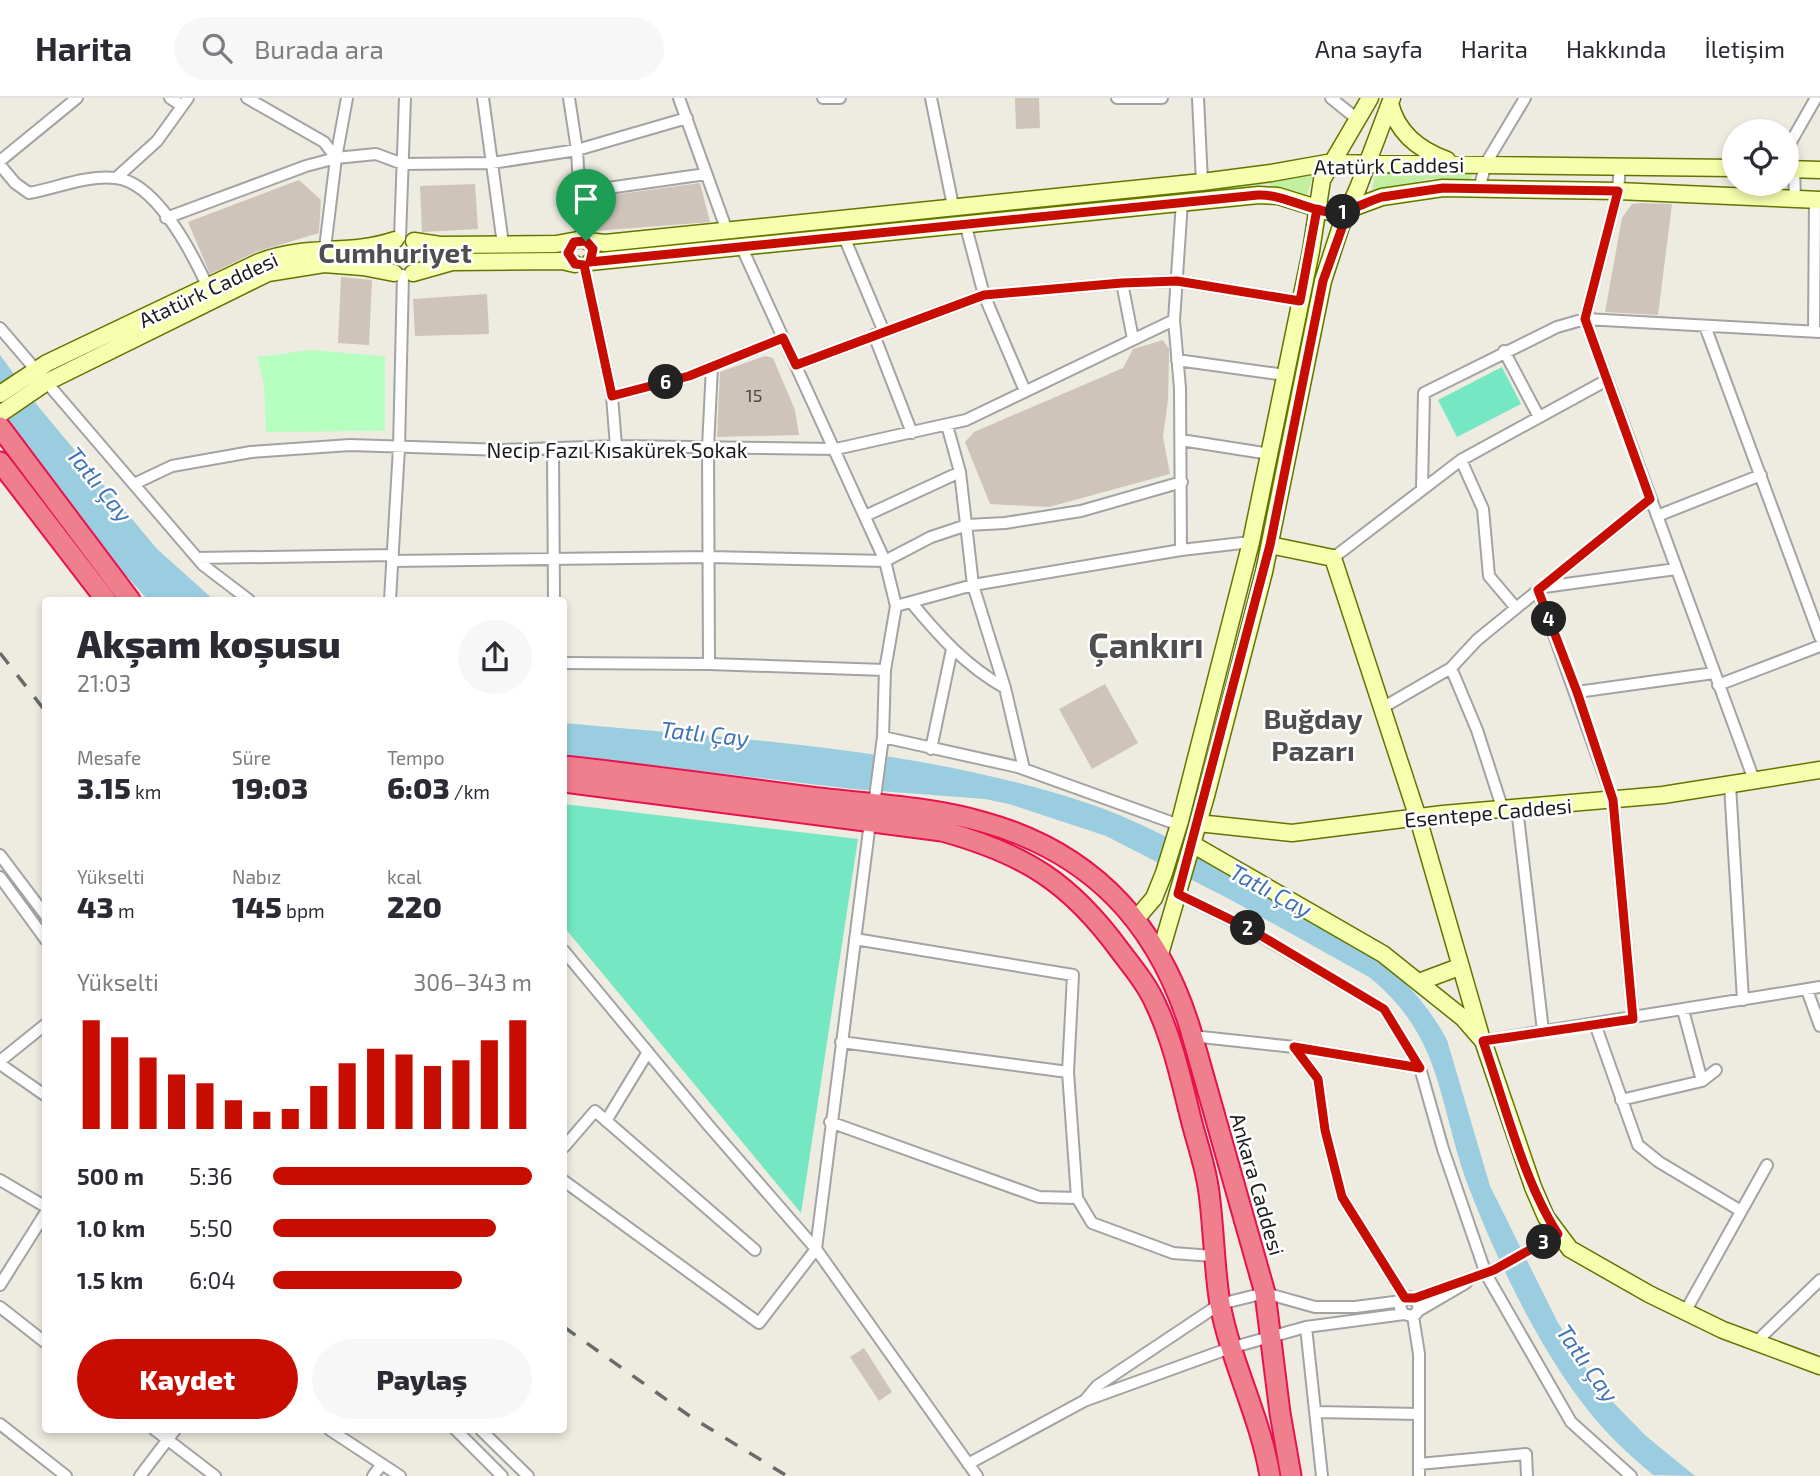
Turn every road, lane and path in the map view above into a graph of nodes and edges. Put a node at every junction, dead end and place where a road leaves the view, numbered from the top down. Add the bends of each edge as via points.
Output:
1 (77, 98) edge
2 (170, 98) edge
3 (247, 98) edge
4 (347, 98) edge
5 (405, 98) edge
6 (483, 98) edge
7 (569, 98) edge
8 (679, 98) edge
9 (823, 98) edge
10 (841, 98) edge
11 (931, 98) edge
12 (1117, 98) edge
13 (1162, 98) edge
14 (1198, 98) edge
15 (1331, 98) edge
16 (1370, 98) edge
17 (1525, 98) edge
18 (1816, 98) edge
19 (1391, 101) edge
20 (185, 102) edge
21 (687, 118) junction
22 (1357, 119) junction
23 (1799, 128) edge
24 (577, 150) junction
25 (336, 158) junction
26 (1331, 162) junction
27 (0, 163) edge
28 (403, 163) junction
29 (492, 163) junction
30 (1486, 163) junction
31 (1367, 164) junction
32 (1456, 164) junction
33 (1620, 165) junction
34 (1722, 168) edge
35 (1799, 169) edge
36 (1820, 170) edge
37 (706, 174) junction
38 (116, 177) junction
39 (1202, 181) junction
40 (1479, 188) junction
41 (1618, 191) junction
42 (580, 192) junction
43 (1794, 196) edge
44 (1795, 199) junction
45 (1817, 200) edge
46 (1182, 202) junction
47 (953, 206) junction
48 (1317, 209) junction
49 (1348, 211) junction
50 (166, 218) junction
51 (965, 223) junction
52 (727, 231) junction
53 (844, 237) junction
54 (403, 240) junction
55 (582, 240) junction
56 (503, 244) junction
57 (325, 248) junction
58 (742, 248) junction
59 (583, 264) junction
60 (403, 274) junction
61 (1177, 281) junction
62 (1122, 283) junction
63 (207, 285) junction
64 (984, 295) junction
65 (1300, 301) junction
66 (1585, 319) junction
67 (1174, 320) junction
68 (1705, 326) junction
69 (0, 328) edge
70 (1817, 332) edge
71 (879, 334) junction
72 (783, 338) junction
73 (1133, 339) junction
74 (1504, 351) junction
75 (1177, 360) junction
76 (796, 365) junction
77 (712, 367) junction
78 (1285, 375) junction
79 (38, 378) junction
80 (1607, 380) junction
81 (1026, 391) junction
82 (0, 394) edge
83 (612, 396) junction
84 (0, 414) edge
85 (1539, 417) junction
86 (947, 425) junction
87 (0, 427) edge
88 (912, 433) junction
89 (1181, 440) junction
90 (616, 446) junction
91 (708, 447) junction
92 (399, 448) junction
93 (553, 449) junction
94 (836, 449) junction
95 (1269, 454) junction
96 (1461, 460) junction
97 (0, 462) edge
98 (960, 472) junction
99 (1760, 475) junction
100 (1182, 482) junction
101 (134, 484) junction
102 (1422, 488) junction
103 (1650, 499) junction
104 (865, 516) junction
105 (1657, 516) junction
106 (967, 525) junction
107 (1251, 542) junction
108 (1270, 545) junction
109 (1181, 550) junction
110 (710, 556) junction
111 (197, 558) junction
112 (393, 558) junction
113 (1333, 558) junction
114 (554, 560) junction
115 (885, 561) junction
116 (1676, 569) junction
117 (973, 585) junction
118 (1540, 589) junction
119 (104, 597) edge
120 (128, 597) edge
121 (244, 597) edge
122 (390, 597) edge
123 (554, 597) edge
124 (911, 602) junction
125 (896, 606) junction
126 (1516, 608) junction
127 (1816, 612) edge
128 (1820, 637) edge
129 (1820, 646) edge
130 (952, 649) junction
131 (567, 663) edge
132 (709, 664) junction
133 (1451, 668) junction
134 (885, 670) junction
135 (1714, 673) junction
136 (1718, 685) junction
137 (1004, 688) junction
138 (1577, 692) junction
139 (1382, 708) junction
140 (883, 737) junction
141 (931, 749) junction
142 (567, 766) edge
143 (1024, 769) junction
144 (1820, 770) edge
145 (1754, 780) junction
146 (567, 782) edge
147 (1730, 785) junction
148 (1613, 800) junction
149 (873, 807) junction
150 (1510, 809) junction
151 (1418, 818) junction
152 (1198, 823) junction
153 (1177, 832) junction
154 (1191, 845) junction
155 (0, 855) edge
156 (0, 877) edge
157 (1180, 889) junction
158 (42, 911) edge
159 (1136, 919) junction
160 (42, 935) edge
161 (855, 939) junction
162 (1160, 954) junction
163 (567, 955) edge
164 (1460, 967) junction
165 (1419, 982) junction
166 (1820, 987) edge
167 (1807, 990) junction
168 (1743, 1000) junction
169 (1683, 1010) junction
170 (1633, 1019) junction
171 (1595, 1024) junction
172 (1820, 1026) edge
173 (42, 1027) edge
174 (1543, 1031) junction
175 (1192, 1036) junction
176 (1483, 1041) junction
177 (841, 1042) junction
178 (1294, 1047) junction
179 (648, 1052) junction
180 (0, 1063) edge
181 (1420, 1068) junction
182 (1716, 1070) dead end
183 (1068, 1072) junction
184 (1702, 1081) junction
185 (42, 1093) edge
186 (1620, 1100) junction
187 (606, 1121) junction
188 (830, 1122) junction
189 (567, 1144) edge
190 (1768, 1165) dead end
191 (0, 1180) edge
192 (567, 1183) edge
193 (1077, 1198) junction
194 (42, 1205) edge
195 (1741, 1211) junction
196 (42, 1218) edge
197 (1558, 1234) junction
198 (816, 1249) junction
199 (755, 1250) dead end
200 (1213, 1256) junction
201 (1490, 1272) junction
202 (1474, 1278) junction
203 (1820, 1280) edge
204 (0, 1285) edge
205 (1265, 1293) junction
206 (1407, 1299) junction
207 (1220, 1304) junction
208 (0, 1307) edge
209 (1685, 1312) junction
210 (1412, 1314) junction
211 (1306, 1327) junction
212 (1272, 1336) junction
213 (42, 1340) edge
214 (1755, 1343) junction
215 (1230, 1348) junction
216 (1820, 1366) edge
217 (1084, 1401) junction
218 (1316, 1412) junction
219 (1419, 1414) junction
220 (0, 1424) edge
221 (159, 1433) edge
222 (173, 1433) edge
223 (335, 1433) edge
224 (459, 1433) edge
225 (484, 1433) edge
226 (168, 1440) junction
227 (382, 1464) junction
228 (968, 1464) junction
229 (1419, 1464) junction
230 (66, 1476) edge
231 (140, 1476) edge
232 (215, 1476) edge
233 (373, 1476) edge
234 (400, 1476) edge
235 (502, 1476) edge
236 (528, 1476) edge
237 (977, 1476) edge
238 (1270, 1476) edge
239 (1291, 1476) edge
240 (1322, 1476) edge
241 (1419, 1476) edge
242 (1527, 1476) edge
243 (1631, 1476) edge

1 - 27 street
2 - 20 street
3 - 25 street via 324,142
4 - 25 street
5 - 28 street
6 - 29 street
7 - 24 street
8 - 21 street
9 - 10 street
11 - 47 street
12 - 13 street
14 - 39 street
15 - 22 street
16 - 22 main road
17 - 30 street
18 - 23 street
19 - 31 main road
19 - 32 main road via 1395,120 1409,139
20 - 38 street via 157,141
21 - 24 street
21 - 37 street
22 - 26 main road
24 - 29 street
24 - 42 street
25 - 28 street via 376,154
25 - 50 street
25 - 57 street
26 - 31 main road, Atatürk Caddesi
26 - 39 main road, Atatürk Caddesi
26 - 48 main road
27 - 38 street via 29,193
28 - 29 street
28 - 54 street
29 - 56 street
30 - 32 main road, Atatürk Caddesi
30 - 33 main road, Atatürk Caddesi
30 - 40 street
31 - 32 main road, Atatürk Caddesi
31 - 49 main road
33 - 34 main road, Atatürk Caddesi
33 - 41 street
35 - 36 main road
37 - 42 street
37 - 52 street
38 - 50 street via 138,184
39 - 47 main road, Atatürk Caddesi
40 - 41 main road, Atatürk Caddesi
40 - 49 main road, Atatürk Caddesi via 1403,193
41 - 44 main road, Atatürk Caddesi
41 - 66 street
42 - 55 street
43 - 44 street
44 - 45 main road, Atatürk Caddesi
45 - 70 street
46 - 48 main road, Atatürk Caddesi via 1268,194
46 - 51 main road, Atatürk Caddesi
46 - 61 street
47 - 52 main road, Atatürk Caddesi
48 - 49 main road, Atatürk Caddesi via 1336,214
48 - 65 main road
49 - 108 main road via 1331,252 1318,304
50 - 63 street
51 - 53 main road, Atatürk Caddesi
51 - 64 street
52 - 55 main road, Atatürk Caddesi via 606,243
53 - 58 main road, Atatürk Caddesi
53 - 71 street
54 - 56 main road, Atatürk Caddesi via 440,245
54 - 57 main road, Atatürk Caddesi via 367,248
54 - 60 main road via 388,246 385,256 387,265
54 - 60 main road via 420,248 422,258 419,267
55 - 56 main road, Atatürk Caddesi
55 - 59 main road via 593,249
57 - 63 main road, Atatürk Caddesi via 265,259
58 - 59 main road, Atatürk Caddesi
58 - 72 street
59 - 60 main road, Atatürk Caddesi via 452,262
59 - 83 street
60 - 79 main road, Atatürk Caddesi via 338,265 275,270
60 - 92 street
61 - 62 street
61 - 65 street
61 - 67 street
62 - 64 street
62 - 73 street
63 - 79 main road, Atatürk Caddesi
64 - 71 street
64 - 81 street
65 - 78 main road
66 - 68 street
66 - 74 street
66 - 80 street
67 - 73 street, Necip Fazıl Kısakürek Sokak
67 - 75 street
68 - 70 street
68 - 99 street
69 - 79 street
71 - 76 street
71 - 88 street
72 - 76 street
72 - 77 street
73 - 81 street, Necip Fazıl Kısakürek Sokak
74 - 85 street
74 - 102 street via 1424,393
75 - 78 street
75 - 89 street
76 - 94 street
77 - 83 street
77 - 91 street
78 - 95 main road
79 - 82 main road
79 - 84 main road
79 - 101 street
80 - 85 street
80 - 103 street
81 - 86 street, Necip Fazıl Kısakürek Sokak
83 - 90 street
85 - 96 street
86 - 88 street, Necip Fazıl Kısakürek Sokak
86 - 98 street
87 - 120 highway
88 - 94 street, Necip Fazıl Kısakürek Sokak
89 - 95 street
89 - 100 street
90 - 91 street, Necip Fazıl Kısakürek Sokak
90 - 93 street, Necip Fazıl Kısakürek Sokak
91 - 94 street, Necip Fazıl Kısakürek Sokak
91 - 110 street
92 - 93 street, Necip Fazıl Kısakürek Sokak
92 - 101 street, Necip Fazıl Kısakürek Sokak via 349,445 251,452 172,466
92 - 112 street
93 - 114 street
94 - 104 street
95 - 107 main road
96 - 102 street
96 - 126 street via 1483,509 1489,576
97 - 119 highway
98 - 104 street
98 - 106 street
99 - 105 street
99 - 127 street
100 - 106 street via 1081,511
100 - 109 street
101 - 111 street
102 - 113 street
103 - 105 street
103 - 118 street
104 - 115 street
105 - 116 street
106 - 115 street
106 - 117 street
107 - 109 street
107 - 153 main road
108 - 113 main road
108 - 152 main road
109 - 117 street
110 - 114 street
110 - 115 street
110 - 132 street
111 - 112 street
111 - 121 street
112 - 114 street
112 - 122 street
113 - 139 main road
114 - 123 street
115 - 125 street
116 - 118 street
116 - 135 street
117 - 124 street
117 - 137 street
118 - 126 street
118 - 138 street
124 - 125 street
124 - 130 street
125 - 134 street
126 - 133 street
127 - 128 street
129 - 136 street
130 - 137 street
130 - 141 street
131 - 132 street
132 - 134 street
133 - 139 street
133 - 150 street
134 - 140 street
135 - 136 street
135 - 138 street
136 - 145 street
137 - 143 street
138 - 148 street
139 - 151 main road
140 - 141 street
140 - 149 street
141 - 143 street
142 - 149 highway
143 - 153 street
144 - 145 main road, Esentepe Caddesi
145 - 147 main road, Esentepe Caddesi
146 - 149 highway
147 - 148 main road, Esentepe Caddesi
147 - 168 street
148 - 150 main road, Esentepe Caddesi
148 - 170 street
149 - 159 highway, Ankara Caddesi via 967,818 1020,835 1077,866
149 - 161 street
149 - 200 highway via 1020,859 1052,878 1099,923 1149,991 1170,1040 1209,1191
150 - 151 main road, Esentepe Caddesi
150 - 174 street
151 - 152 main road, Esentepe Caddesi via 1292,833
151 - 164 main road
152 - 154 main road
153 - 159 main road via 1154,898
154 - 157 main road
154 - 165 main road via 1365,942
155 - 158 street
156 - 160 street
157 - 162 main road
157 - 181 street via 1384,1009
159 - 162 highway, Ankara Caddesi
161 - 177 street
161 - 183 street via 1073,975
162 - 175 highway, Ankara Caddesi
163 - 179 street
164 - 165 main road
164 - 176 main road
165 - 176 main road
166 - 167 street
167 - 168 street
167 - 172 street
168 - 169 street
169 - 170 street
169 - 184 street
170 - 171 street
171 - 174 street
171 - 186 street
173 - 180 street
174 - 176 street
175 - 178 street
175 - 205 highway, Ankara Caddesi
176 - 197 main road via 1533,1186
177 - 183 street
177 - 188 street
178 - 181 street
178 - 206 street via 1318,1079 1342,1197
179 - 187 street
179 - 198 street
180 - 185 street
181 - 201 street via 1443,1149
182 - 184 street
183 - 193 street
184 - 186 street
186 - 195 street via 1634,1138 1645,1152
187 - 189 street via 595,1111
187 - 199 street
188 - 193 street via 1039,1197
188 - 198 street
190 - 195 street
191 - 194 street
192 - 198 street via 759,1323
193 - 200 street via 1092,1223 1172,1253
195 - 209 street
196 - 204 street
197 - 201 street
197 - 209 main road via 1583,1258
198 - 228 street
200 - 207 highway
201 - 202 street
201 - 243 street via 1571,1422
202 - 206 street
202 - 210 street
203 - 214 street
205 - 206 street via 1315,1307
205 - 207 street
205 - 212 highway, Ankara Caddesi
206 - 210 street via 1400,1308
206 - 210 street via 1419,1304
207 - 215 highway
207 - 217 street via 1097,1387
208 - 213 street
209 - 214 main road
210 - 211 street
210 - 219 street via 1419,1354
211 - 212 street
211 - 218 street
212 - 215 street
212 - 239 highway, Ankara Caddesi
214 - 216 main road
215 - 217 street
215 - 238 highway via 1261,1433
217 - 228 street
218 - 219 street
218 - 240 street
219 - 229 street
220 - 230 street
221 - 226 street
222 - 226 street
223 - 227 street
224 - 235 street
225 - 236 street
226 - 231 street
226 - 232 street
227 - 233 street
227 - 234 street
228 - 237 street
229 - 241 street
229 - 242 street via 1526,1454

